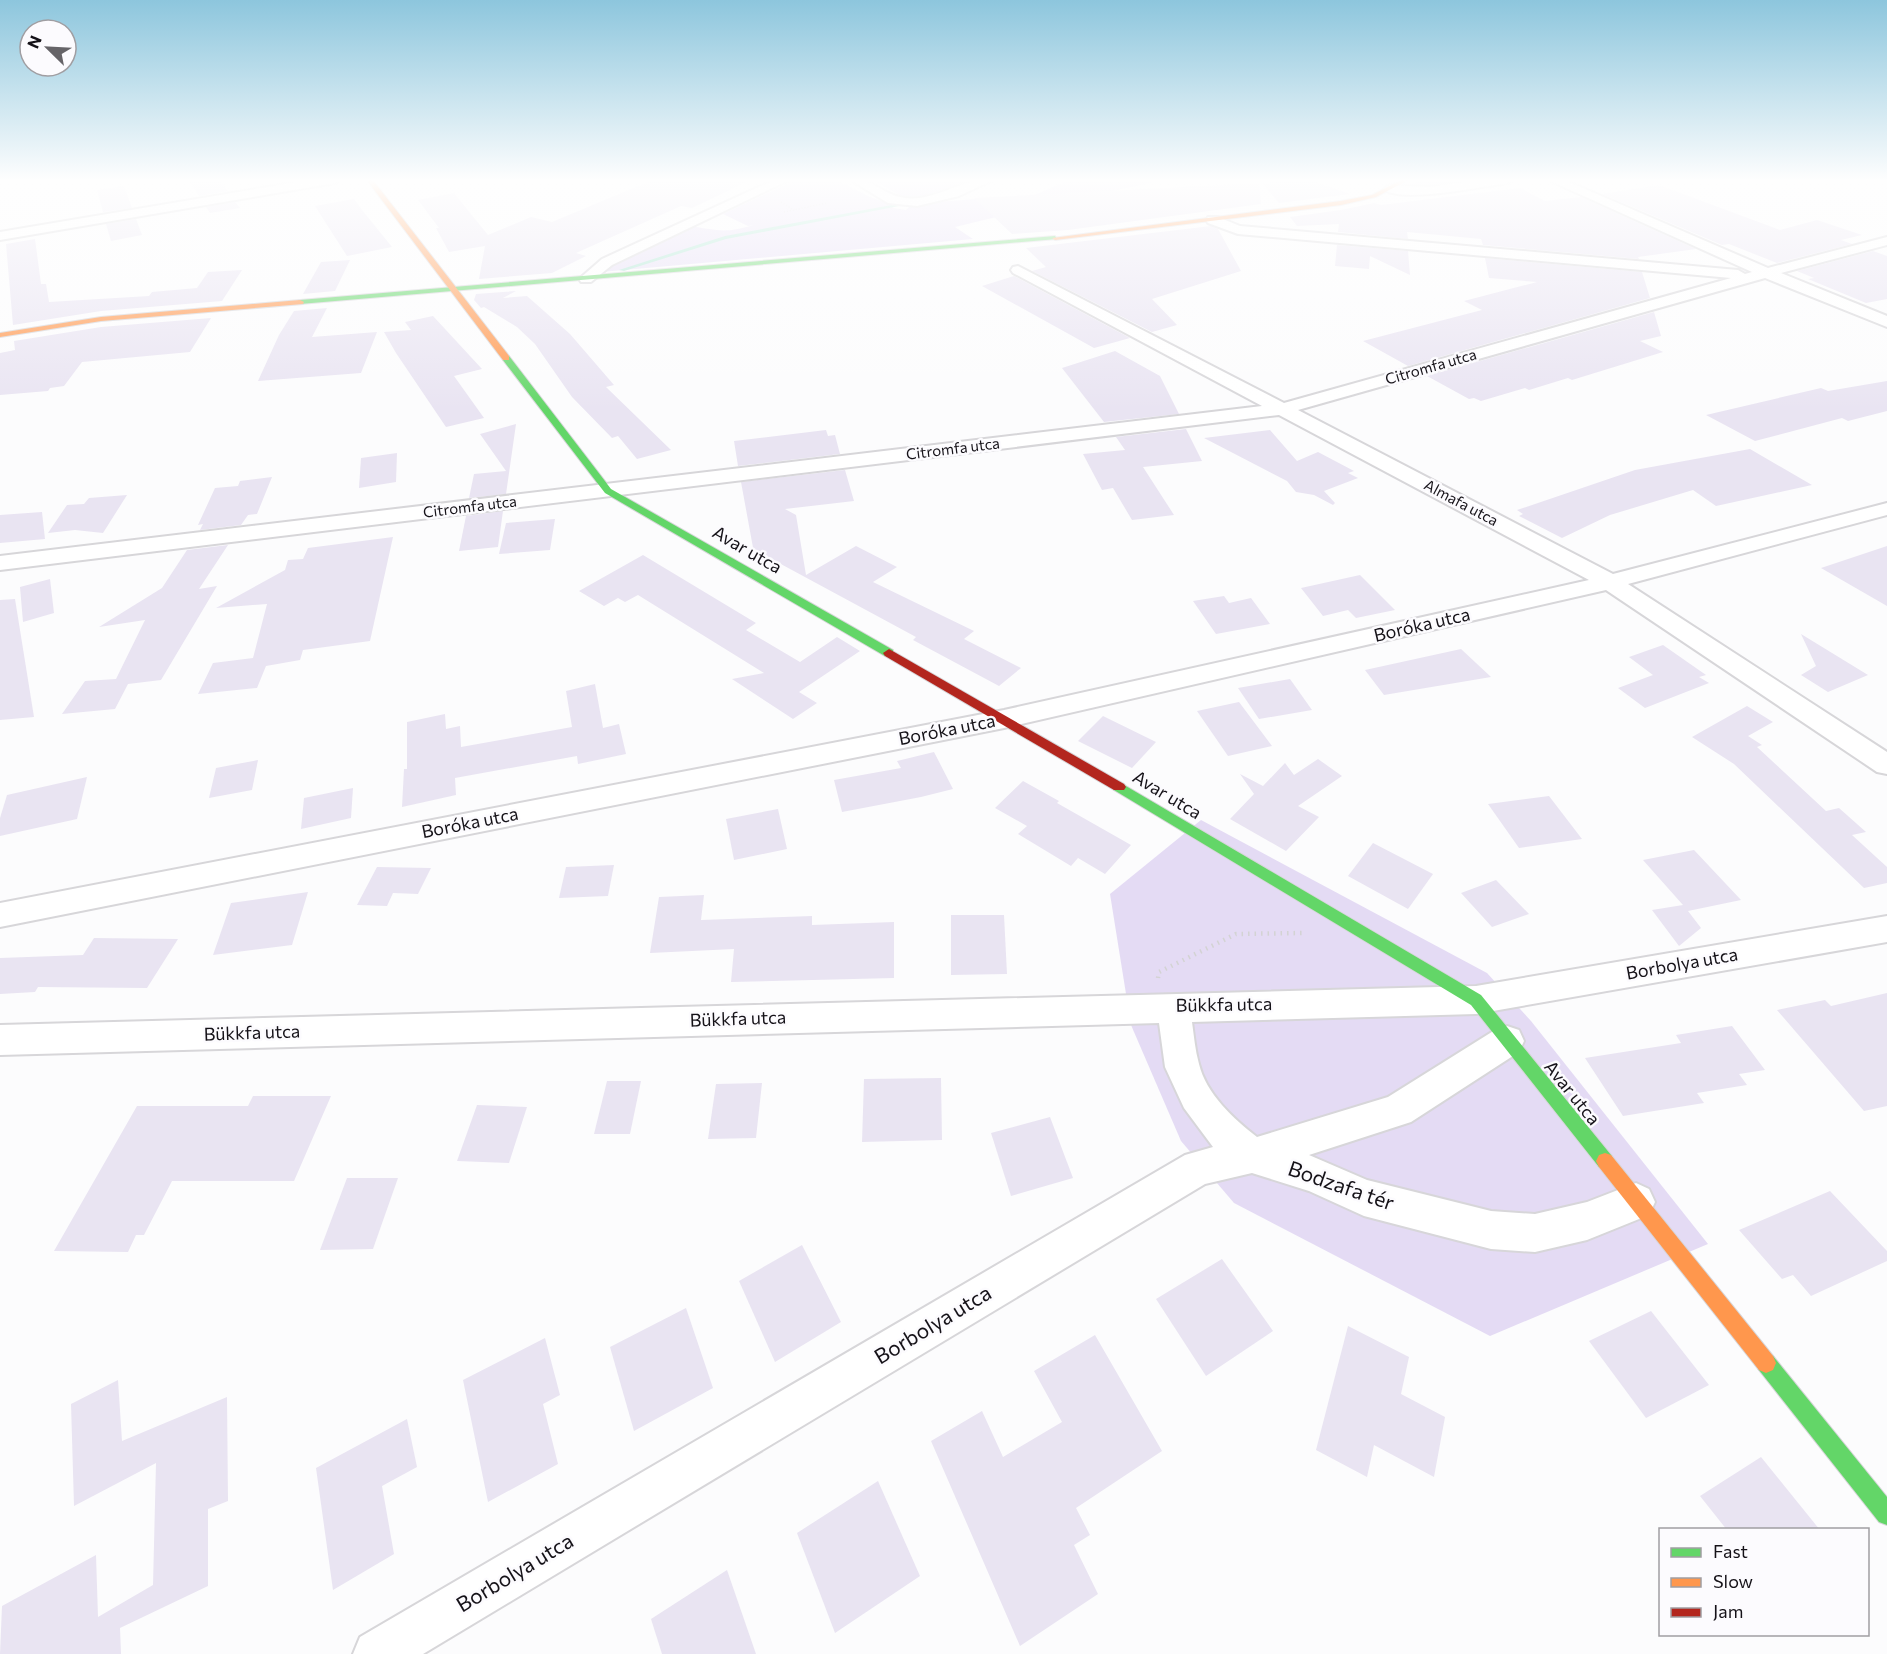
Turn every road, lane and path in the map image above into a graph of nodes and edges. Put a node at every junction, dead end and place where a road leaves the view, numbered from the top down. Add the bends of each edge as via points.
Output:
1 (427, 256) edge
2 (619, 256) edge
3 (848, 256) edge
4 (1549, 256) edge
5 (1721, 256) edge
6 (1829, 256) edge
7 (1018, 270) dead end
8 (1760, 274) junction
9 (586, 279) junction
10 (452, 289) junction
11 (1887, 322) edge
12 (0, 335) edge
13 (1283, 409) junction
14 (608, 491) junction
15 (1887, 509) edge
16 (0, 563) edge
17 (1610, 582) junction
18 (1004, 719) junction
19 (1887, 765) edge
20 (0, 915) edge
21 (1338, 918) junction
22 (1887, 929) edge
23 (1476, 1000) junction
24 (1162, 1007) junction
25 (0, 1040) edge
26 (1507, 1041) junction
27 (1252, 1156) junction
28 (1636, 1202) junction
29 (1887, 1514) edge
30 (377, 1654) edge

1 - 10 street, Avar utca
2 - 9 street
3 - 9 street
4 - 8 street
5 - 8 street
6 - 8 street, Citromfa utca
7 - 13 street, Almafa utca
8 - 11 street
8 - 13 street, Citromfa utca
9 - 10 street
10 - 12 street via 73,322
10 - 14 street, Avar utca
13 - 14 street, Citromfa utca
13 - 17 street, Almafa utca
14 - 16 street, Citromfa utca
14 - 18 street, Avar utca
15 - 17 street, Boróka utca
17 - 18 street, Boróka utca
17 - 19 street, Almafa utca
18 - 20 street, Boróka utca
18 - 21 street, Avar utca
21 - 23 street, Avar utca
21 - 24 path via 1300,933 1236,934 1159,972
22 - 23 street, Borbolya utca
23 - 24 street, Bükkfa utca
23 - 26 street, Avar utca
24 - 25 street, Bükkfa utca
24 - 27 street, Bodzafa tér via 1196,1097 1222,1132
26 - 27 street, Borbolya utca via 1398,1110
26 - 28 street, Avar utca
27 - 28 street, Bodzafa tér via 1315,1175 1364,1198 1491,1230 1535,1233 1587,1221
27 - 30 street, Borbolya utca via 1198,1168
28 - 29 street, Avar utca

